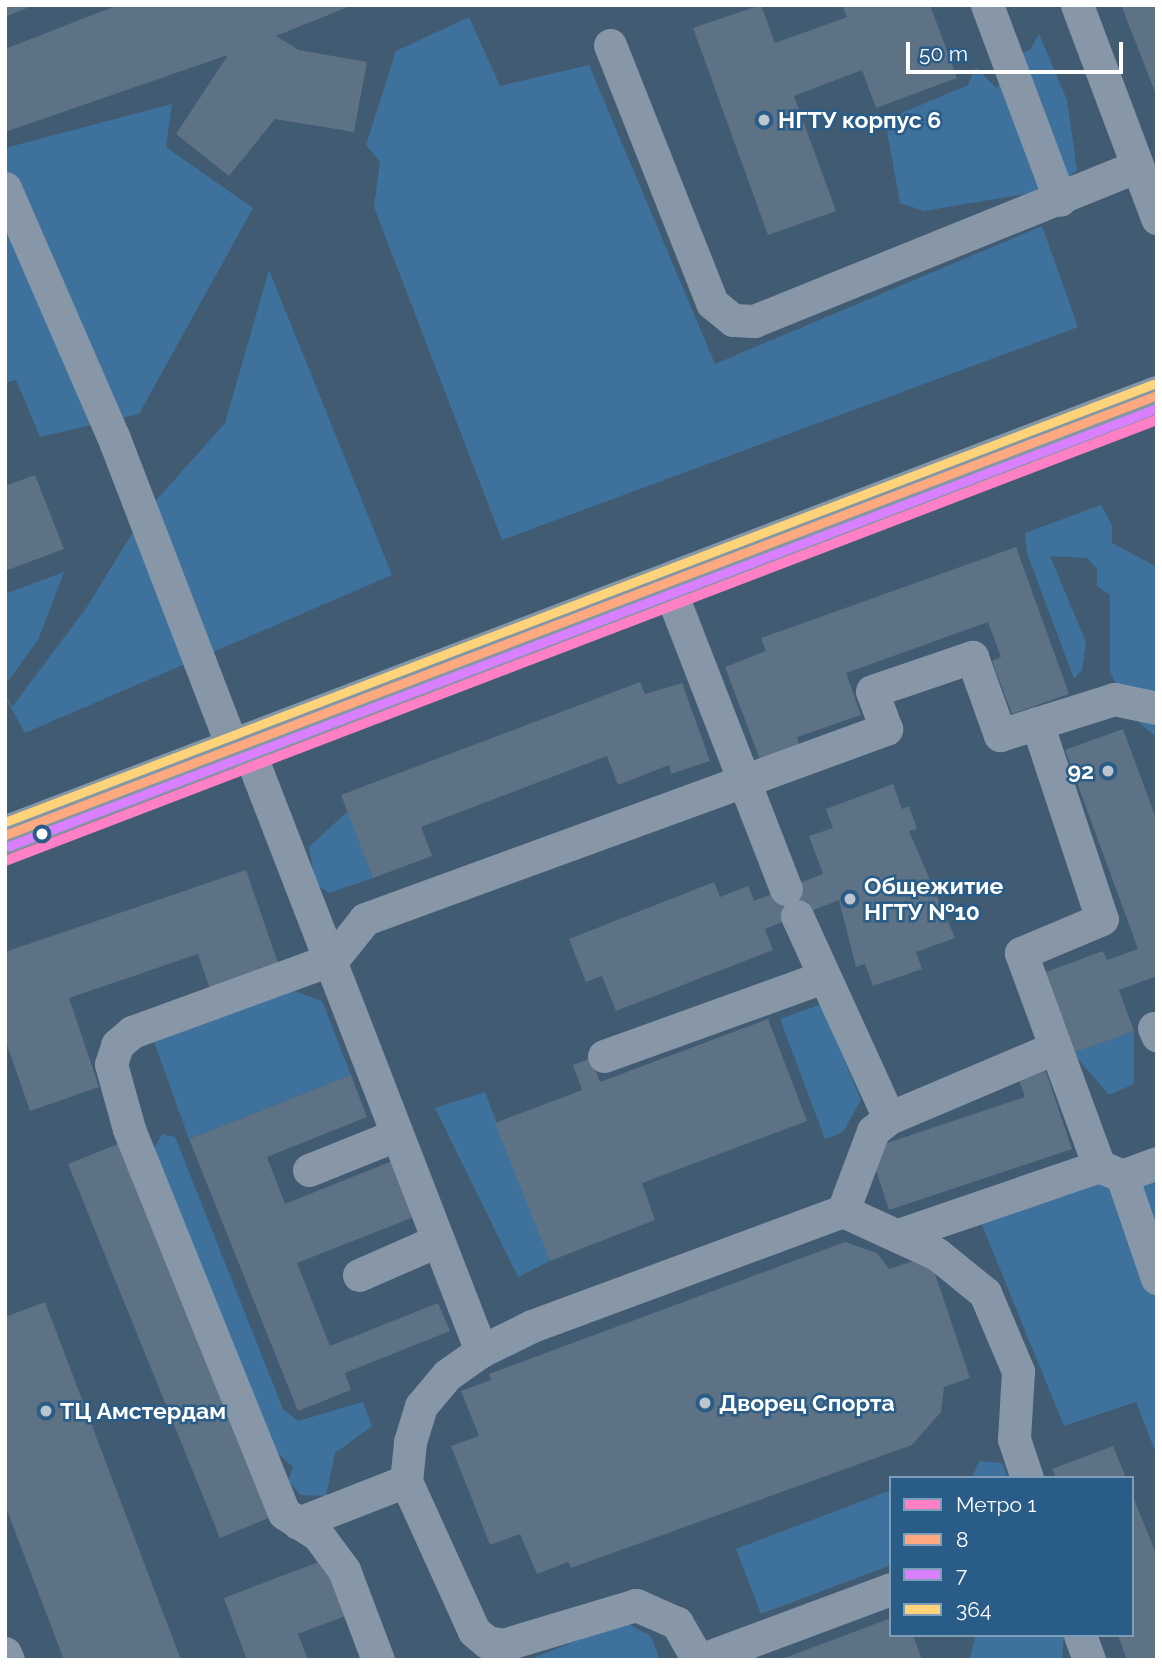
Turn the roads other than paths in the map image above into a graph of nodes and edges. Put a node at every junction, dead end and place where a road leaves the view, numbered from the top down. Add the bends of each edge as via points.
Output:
1 (1077, 5) edge
2 (990, 6) edge
3 (610, 45) dead end
4 (1135, 167) junction
5 (5, 188) edge
6 (1060, 200) junction
7 (1157, 218) edge
8 (1157, 395) edge
9 (668, 584) junction
10 (1157, 708) edge
11 (1037, 723) junction
12 (241, 748) junction
13 (741, 781) junction
14 (5, 835) edge
15 (333, 959) junction
16 (823, 977) junction
17 (1054, 1048) junction
18 (604, 1056) dead end
19 (889, 1118) junction
20 (396, 1135) junction
21 (1157, 1163) edge
22 (309, 1170) dead end
23 (1110, 1171) junction
24 (844, 1211) junction
25 (898, 1235) junction
26 (437, 1241) junction
27 (359, 1275) dead end
28 (1157, 1278) edge
29 (481, 1351) junction
30 (1026, 1476) edge
31 (406, 1481) junction
32 (298, 1523) junction
33 (889, 1590) edge
34 (1081, 1637) edge
35 (5, 1653) edge
36 (8, 1660) edge
37 (378, 1660) edge
38 (699, 1660) edge
39 (1089, 1660) edge

1 - 4 street
2 - 6 street
3 - 6 street via 712,303 733,320 754,321
4 - 6 street
4 - 7 street
5 - 12 street
8 - 9 main road
9 - 12 main road
9 - 13 street
10 - 11 street via 1114,699
11 - 13 street via 1000,735 972,657 872,691 886,729
11 - 17 street via 1102,919 1021,953
12 - 14 main road
12 - 15 street
13 - 15 street via 365,919
13 - 16 street
15 - 20 street
15 - 32 street via 132,1032 117,1045 111,1064 129,1129 284,1514
16 - 18 street
16 - 19 street
17 - 19 street
17 - 23 street
19 - 24 street via 873,1131
20 - 22 street
20 - 26 street
21 - 23 street
23 - 25 street
23 - 28 street
24 - 25 street
24 - 29 street via 532,1326
25 - 30 street via 967,1273 985,1293 1018,1371 1014,1439
26 - 27 street
26 - 29 street
29 - 31 street via 447,1375 421,1406
31 - 32 street
31 - 38 street via 474,1631 487,1642 503,1645 636,1605 677,1623
32 - 37 street via 318,1535 344,1570
33 - 38 street
34 - 39 street
35 - 36 street

